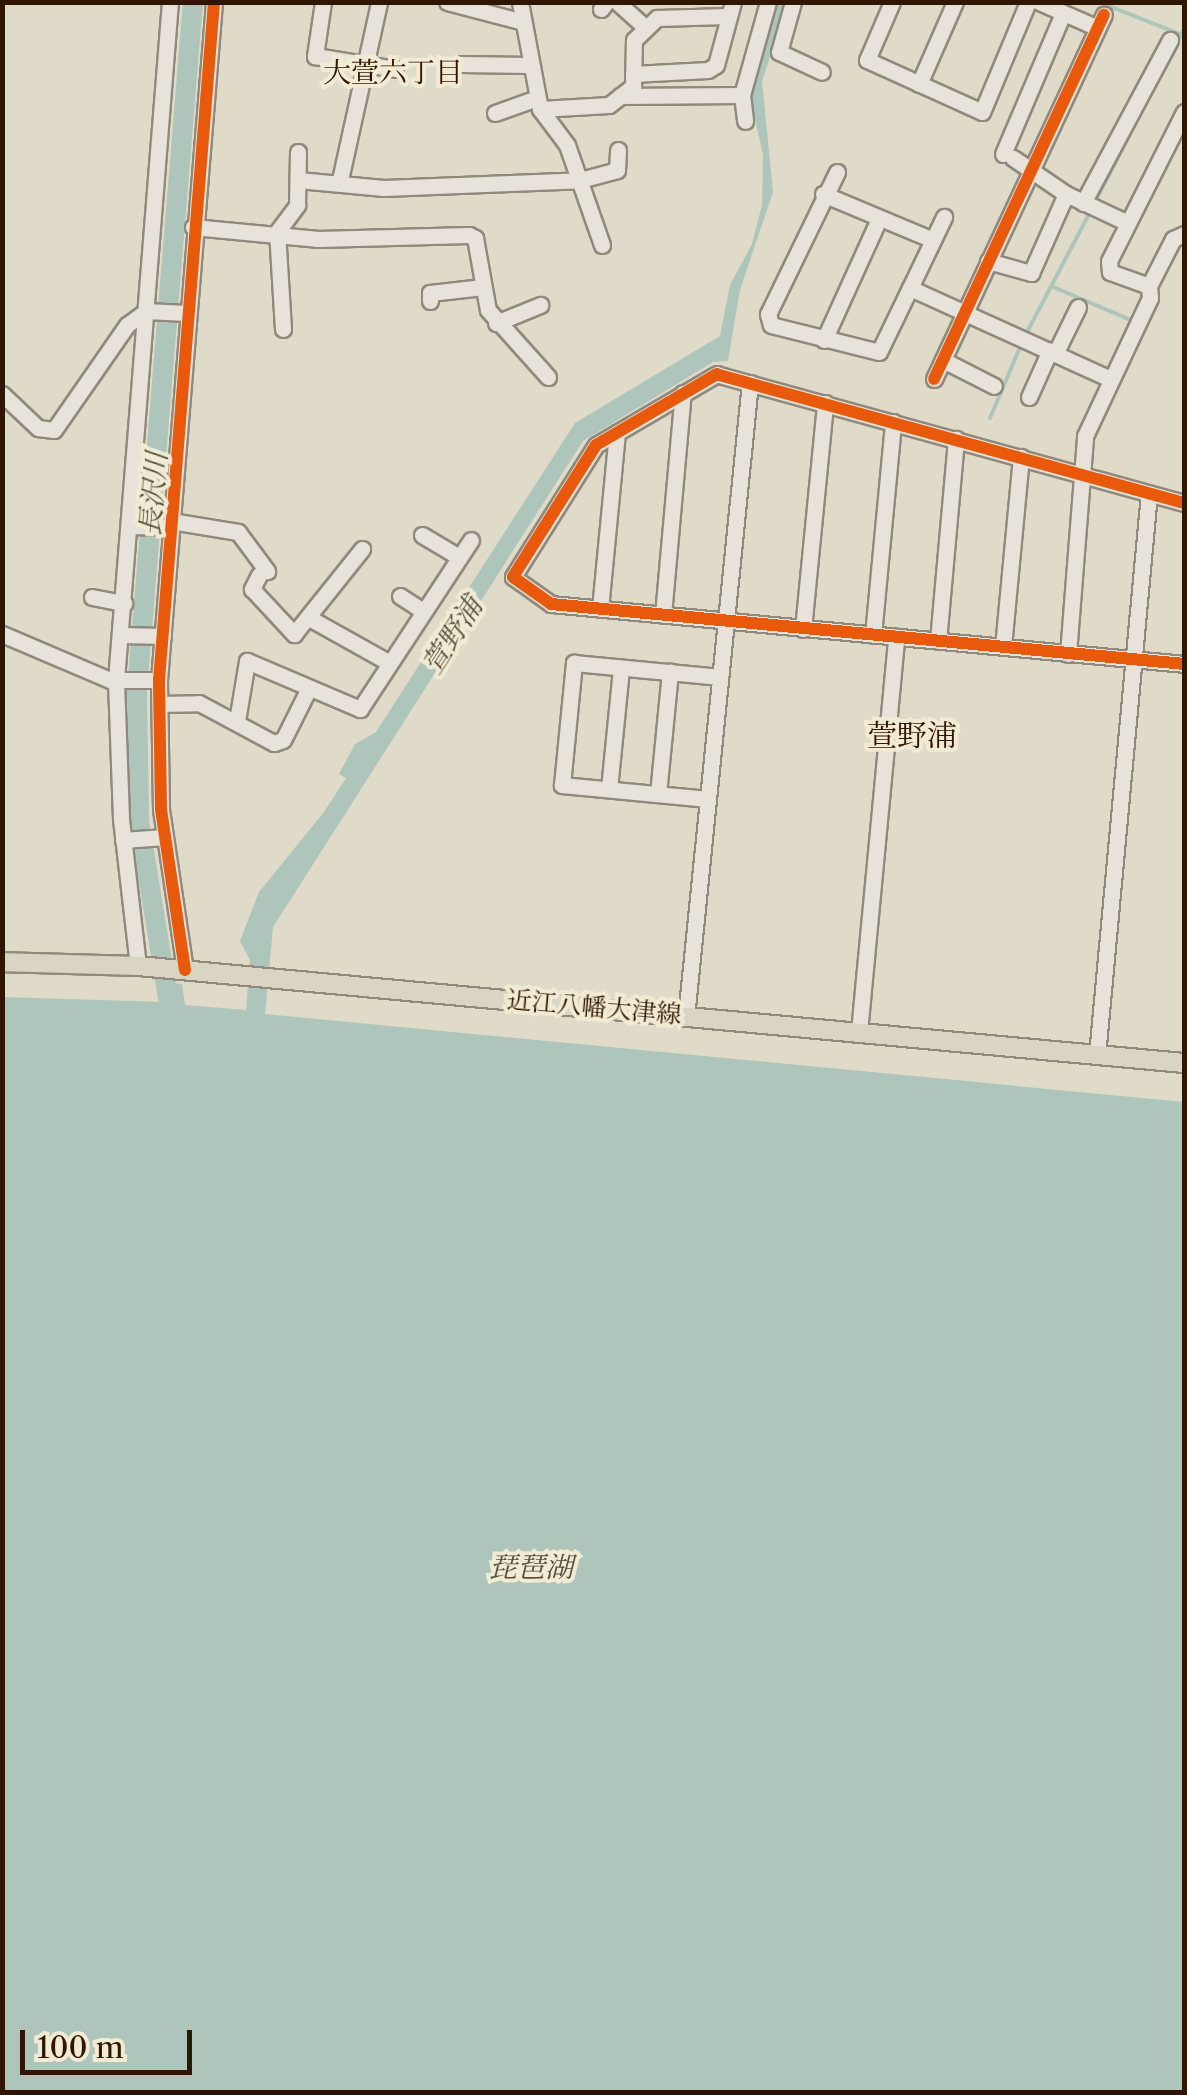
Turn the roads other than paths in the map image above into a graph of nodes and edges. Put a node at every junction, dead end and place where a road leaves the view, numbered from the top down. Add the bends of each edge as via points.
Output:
1 (170, 2) edge
2 (214, 2) edge
3 (323, 2) edge
4 (379, 2) edge
5 (447, 2) edge
6 (520, 2) edge
7 (768, 2) edge
8 (793, 2) edge
9 (892, 2) edge
10 (954, 2) edge
11 (1028, 2) edge
12 (1039, 2) edge
13 (608, 5) edge
14 (730, 9) edge
15 (1063, 13) junction
16 (520, 22) junction
17 (645, 26) junction
18 (1170, 40) dead end
19 (461, 64) dead end
20 (369, 65) junction
21 (528, 66) junction
22 (395, 69) dead end
23 (822, 72) dead end
24 (633, 74) junction
25 (919, 84) junction
26 (742, 95) junction
27 (620, 96) junction
28 (538, 104) junction
29 (1184, 112) edge
30 (495, 113) dead end
31 (745, 121) dead end
32 (618, 150) dead end
33 (298, 152) dead end
34 (1032, 171) junction
35 (837, 172) dead end
36 (298, 180) junction
37 (340, 180) junction
38 (580, 180) junction
39 (822, 194) junction
40 (1066, 194) junction
41 (1083, 203) junction
42 (880, 218) junction
43 (944, 218) dead end
44 (1128, 223) junction
45 (193, 227) junction
46 (276, 232) junction
47 (1184, 234) edge
48 (933, 240) junction
49 (602, 244) dead end
50 (1166, 254) junction
51 (988, 260) junction
52 (1184, 261) edge
53 (1149, 286) junction
54 (484, 287) junction
55 (910, 288) junction
56 (430, 301) dead end
57 (540, 305) dead end
58 (1078, 308) dead end
59 (148, 311) junction
60 (964, 312) junction
61 (183, 313) junction
62 (496, 323) junction
63 (283, 329) dead end
64 (824, 340) junction
65 (1053, 351) junction
66 (943, 360) junction
67 (548, 378) dead end
68 (934, 379) dead end
69 (1111, 379) junction
70 (750, 382) junction
71 (994, 386) dead end
72 (683, 393) junction
73 (2, 394) edge
74 (1029, 397) dead end
75 (825, 403) junction
76 (892, 422) junction
77 (617, 433) junction
78 (956, 440) junction
79 (1021, 457) junction
80 (1085, 475) junction
81 (1149, 493) junction
82 (1184, 502) edge
83 (169, 525) junction
84 (132, 526) junction
85 (422, 535) dead end
86 (471, 540) dead end
87 (362, 549) dead end
88 (459, 557) junction
89 (400, 596) dead end
90 (92, 597) dead end
91 (124, 603) junction
92 (600, 609) junction
93 (423, 611) junction
94 (663, 615) junction
95 (311, 619) junction
96 (726, 622) junction
97 (803, 629) junction
98 (2, 634) edge
99 (126, 635) junction
100 (872, 635) junction
101 (160, 636) junction
102 (896, 637) junction
103 (938, 641) junction
104 (1003, 648) junction
105 (1068, 654) junction
106 (1133, 660) junction
107 (388, 662) junction
108 (1184, 664) edge
109 (622, 668) junction
110 (670, 672) junction
111 (720, 677) junction
112 (120, 680) junction
113 (156, 680) junction
114 (309, 688) junction
115 (160, 704) junction
116 (237, 721) junction
117 (609, 789) junction
118 (658, 794) junction
119 (708, 799) junction
120 (161, 837) junction
121 (125, 840) junction
122 (2, 962) edge
123 (144, 966) junction
124 (183, 970) junction
125 (686, 1017) junction
126 (859, 1032) junction
127 (1097, 1055) junction
128 (1184, 1063) edge

1 - 59 street
2 - 45 street
3 - 20 street via 314,56
4 - 20 street
5 - 16 street
6 - 16 street
7 - 26 street
8 - 23 street via 779,52
9 - 25 street via 867,60
10 - 25 street
11 - 25 street via 982,112
12 - 15 street
13 - 17 street
14 - 17 street via 657,18
14 - 24 street via 708,70
15 - 34 street via 1008,156
15 - 34 street via 1101,22
16 - 21 street
17 - 24 street via 634,40
18 - 41 street
19 - 21 street
20 - 22 street
20 - 37 street via 346,131
21 - 28 street
24 - 27 street via 633,86
26 - 27 street
26 - 31 street
27 - 28 street via 609,106
28 - 30 street
28 - 38 street via 567,145
29 - 44 street
32 - 38 street via 617,170
33 - 36 street
34 - 40 street
34 - 51 street
35 - 39 street
36 - 37 street
36 - 46 street via 297,206
37 - 38 street via 384,188
38 - 49 street
39 - 42 street
39 - 64 street via 768,314 771,324
40 - 41 street
40 - 51 street via 1031,273
41 - 44 street
42 - 48 street
42 - 64 street
43 - 48 street
44 - 53 street via 1108,267 1136,286
45 - 46 street
45 - 61 street
46 - 54 street via 384,241 469,235
46 - 63 street
47 - 50 street
48 - 55 street
50 - 52 street
50 - 53 street
51 - 60 street
53 - 69 street via 1150,298
54 - 56 street via 430,293
54 - 62 street
55 - 60 street
55 - 64 street via 879,352
57 - 62 street
58 - 65 street
59 - 61 street
59 - 73 street via 127,325 54,430 38,428
59 - 84 street
60 - 65 street
60 - 66 street
61 - 83 street
62 - 67 street
65 - 69 street
65 - 74 street
66 - 68 street
66 - 71 street
69 - 80 street via 1085,436
70 - 72 street via 718,374
70 - 75 street
70 - 96 street
72 - 77 street
72 - 94 street
75 - 76 street
75 - 97 street
76 - 78 street
76 - 100 street
77 - 92 street
77 - 92 street via 596,445 512,576 550,604
78 - 79 street
78 - 103 street
79 - 80 street
79 - 104 street
80 - 81 street
80 - 105 street
81 - 82 street
81 - 106 street
83 - 84 street
83 - 95 street via 238,532 263,573 252,589 288,634
83 - 101 street
84 - 91 street
85 - 88 street
86 - 88 street
87 - 95 street
88 - 93 street
89 - 93 street
90 - 91 street
91 - 99 street
92 - 94 street
93 - 107 street
94 - 96 street
95 - 107 street
96 - 97 street
96 - 111 street
97 - 100 street
98 - 112 street
99 - 101 street
99 - 112 street
100 - 102 street
101 - 113 street
102 - 103 street
102 - 126 street
103 - 104 street
104 - 105 street
105 - 106 street
106 - 108 street
106 - 127 street
107 - 114 street via 360,710
109 - 110 street
109 - 117 street
109 - 117 street via 574,663 572,680 562,785
110 - 111 street
110 - 118 street
111 - 119 street
112 - 113 street
112 - 121 street
113 - 115 street
114 - 116 street via 283,740 274,742
114 - 116 street via 247,660
115 - 116 street via 199,703
115 - 120 street
117 - 118 street
118 - 119 street
119 - 125 street
120 - 121 street
120 - 124 street
121 - 123 street
122 - 123 main road, 近江八幡大津線
123 - 124 main road, 近江八幡大津線
124 - 125 main road, 近江八幡大津線
125 - 126 main road, 近江八幡大津線
126 - 127 main road, 近江八幡大津線
127 - 128 main road, 近江八幡大津線

